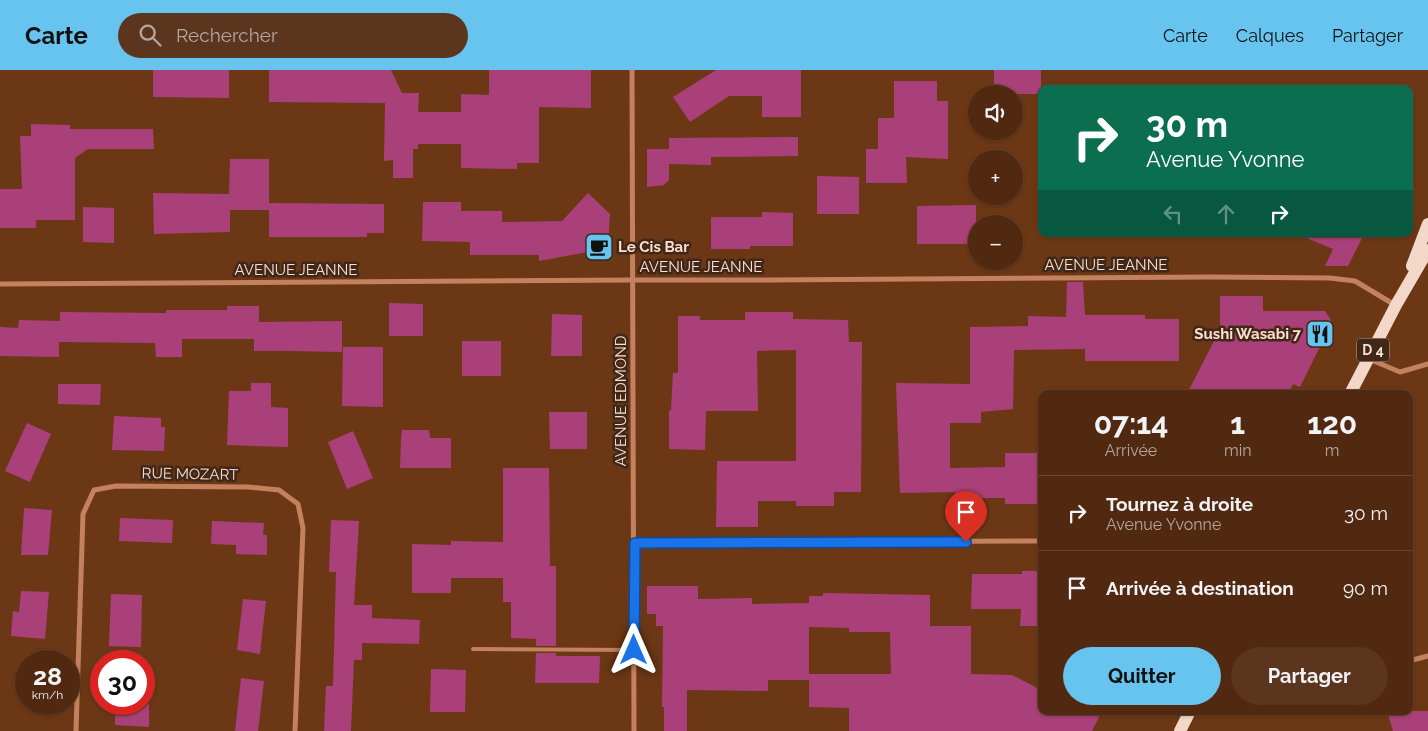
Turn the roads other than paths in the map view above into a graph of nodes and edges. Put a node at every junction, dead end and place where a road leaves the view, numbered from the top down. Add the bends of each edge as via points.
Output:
1 (632, 70) edge
2 (1428, 224) edge
3 (1428, 250) edge
4 (632, 280) junction
5 (0, 284) edge
6 (1396, 306) junction
7 (1368, 358) junction
8 (1428, 364) edge
9 (1352, 390) edge
10 (1038, 541) edge
11 (635, 543) junction
12 (473, 649) dead end
13 (634, 650) junction
14 (1428, 656) edge
15 (1413, 660) edge
16 (1188, 715) edge
17 (76, 731) edge
18 (295, 731) edge
19 (634, 731) edge
20 (1180, 731) edge

1 - 4 street, AVENUE EDMOND
2 - 6 main road, D 4
3 - 6 main road, D 4
4 - 5 street, AVENUE JEANNE
4 - 6 street, AVENUE JEANNE via 1330,278 1355,281
4 - 11 street, AVENUE EDMOND
6 - 7 main road, D 4
7 - 8 street via 1400,372
7 - 9 main road, D 4
10 - 11 street
11 - 13 street, AVENUE EDMOND
12 - 13 lane
13 - 19 street, AVENUE EDMOND
14 - 15 street
16 - 20 main road
17 - 18 street, RUE MOZART via 83,514 94,490 116,486 279,490 298,504 303,528

